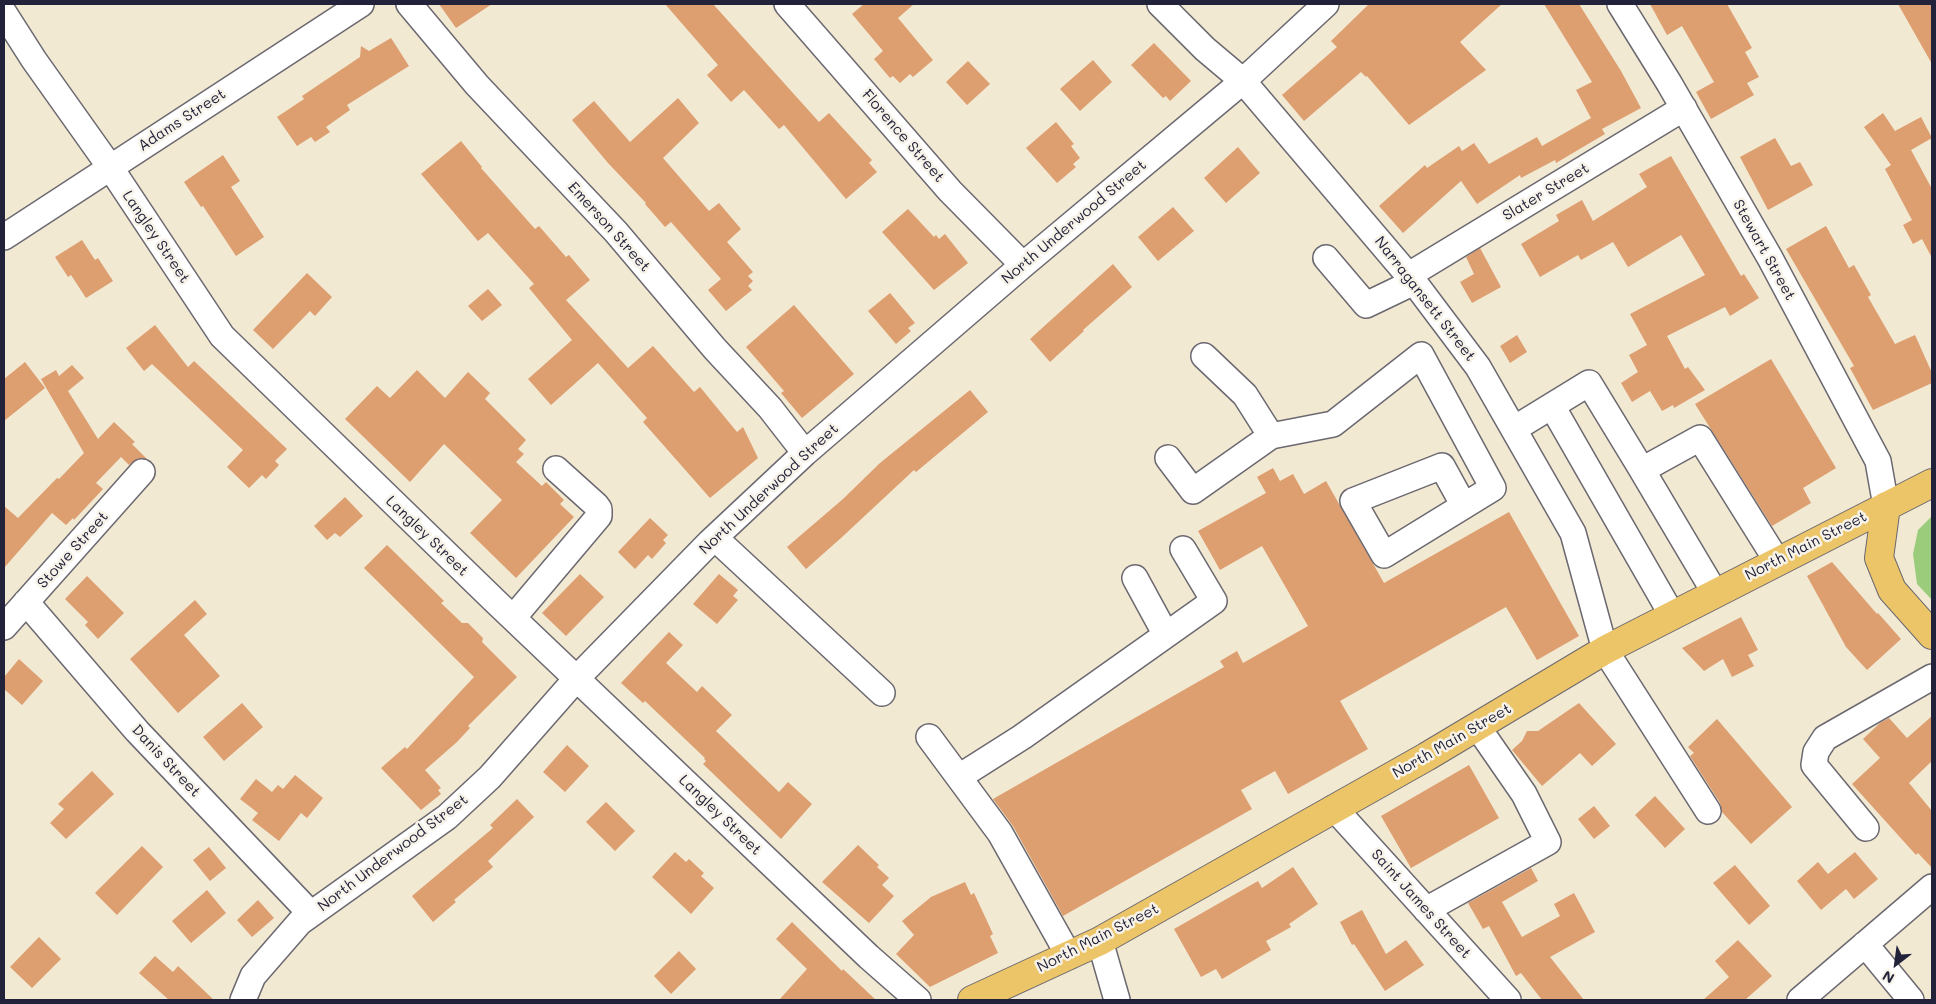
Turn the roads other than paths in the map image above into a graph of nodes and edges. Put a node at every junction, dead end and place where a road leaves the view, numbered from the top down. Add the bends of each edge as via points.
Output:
1 (361, 4) edge
2 (409, 4) edge
3 (787, 4) edge
4 (1160, 4) edge
5 (1326, 4) edge
6 (1620, 4) edge
7 (4, 13) edge
8 (1242, 81) junction
9 (1684, 108) junction
10 (110, 167) junction
11 (4, 237) edge
12 (1326, 258) dead end
13 (1023, 265) junction
14 (1412, 279) junction
15 (1204, 356) dead end
16 (1552, 406) junction
17 (1514, 429) junction
18 (1271, 436) junction
19 (806, 453) junction
20 (1168, 458) dead end
21 (556, 469) dead end
22 (1642, 470) junction
23 (142, 472) dead end
24 (1932, 483) edge
25 (1464, 506) dead end
26 (1886, 506) junction
27 (715, 538) junction
28 (1183, 549) dead end
29 (1777, 562) junction
30 (1135, 578) dead end
31 (1715, 593) junction
32 (26, 602) junction
33 (1672, 615) junction
34 (513, 618) junction
35 (4, 627) edge
36 (1166, 634) junction
37 (1932, 635) edge
38 (1605, 650) junction
39 (1932, 677) edge
40 (577, 678) junction
41 (882, 693) dead end
42 (1478, 726) junction
43 (929, 737) dead end
44 (959, 777) junction
45 (1334, 808) junction
46 (1708, 811) dead end
47 (1866, 828) dead end
48 (1932, 887) edge
49 (1426, 910) junction
50 (311, 914) junction
51 (1100, 940) junction
52 (1866, 944) junction
53 (1069, 956) junction
54 (243, 1000) edge
55 (918, 1000) edge
56 (972, 1000) edge
57 (1117, 1000) edge
58 (1508, 1000) edge
59 (1800, 1000) edge
60 (1911, 1000) edge

1 - 10 street, Adams Street
2 - 19 street, Emerson Street via 478,85 616,232
3 - 13 street, Florence Street via 950,191
4 - 8 street, Narragansett Street
5 - 8 street, North Underwood Street
6 - 9 street, Stewart Street
7 - 10 street, Langley Street
8 - 13 street, North Underwood Street
8 - 14 street, Narragansett Street
9 - 14 street, Slater Street
9 - 26 street, Stewart Street via 1770,258 1878,462
10 - 11 street, Adams Street
10 - 34 street, Langley Street via 222,336
12 - 14 street, Slater Street via 1366,305
13 - 19 street, North Underwood Street
14 - 17 street, Narragansett Street via 1478,367
15 - 18 street via 1246,395
16 - 17 street
16 - 22 street via 1590,383
16 - 33 street
17 - 38 street, Narragansett Street via 1574,533
18 - 20 street via 1193,491
18 - 25 street via 1333,424 1420,355 1493,488
19 - 27 street, North Underwood Street
21 - 34 street via 596,505 599,516
22 - 29 street via 1700,438
22 - 31 street
23 - 32 street, Stowe Street
24 - 26 main road, North Main Street
26 - 29 main road, North Main Street
26 - 37 main road via 1879,558 1892,590
27 - 40 street, North Underwood Street
27 - 41 street
28 - 36 street via 1214,602
29 - 31 main road, North Main Street
30 - 36 street
31 - 33 main road, North Main Street
32 - 35 street, Stowe Street
32 - 50 street, Danis Street via 137,731
33 - 38 main road, North Main Street
34 - 40 street, Langley Street
36 - 44 street via 1022,738
38 - 42 main road, North Main Street
38 - 46 street, Narragansett Street
39 - 47 street via 1825,738 1816,752 1814,765
40 - 50 street, North Underwood Street via 490,777 447,816
40 - 55 street, Langley Street
42 - 45 main road, North Main Street
42 - 49 street via 1524,794 1548,842
43 - 44 street
44 - 53 street via 1000,833
45 - 49 street, Saint James Street
45 - 51 main road, North Main Street
48 - 52 street
49 - 58 street, Saint James Street
50 - 54 street, North Underwood Street via 300,922 253,976
51 - 53 main road, North Main Street
51 - 57 street
52 - 59 street
52 - 60 street
53 - 56 main road, North Main Street

